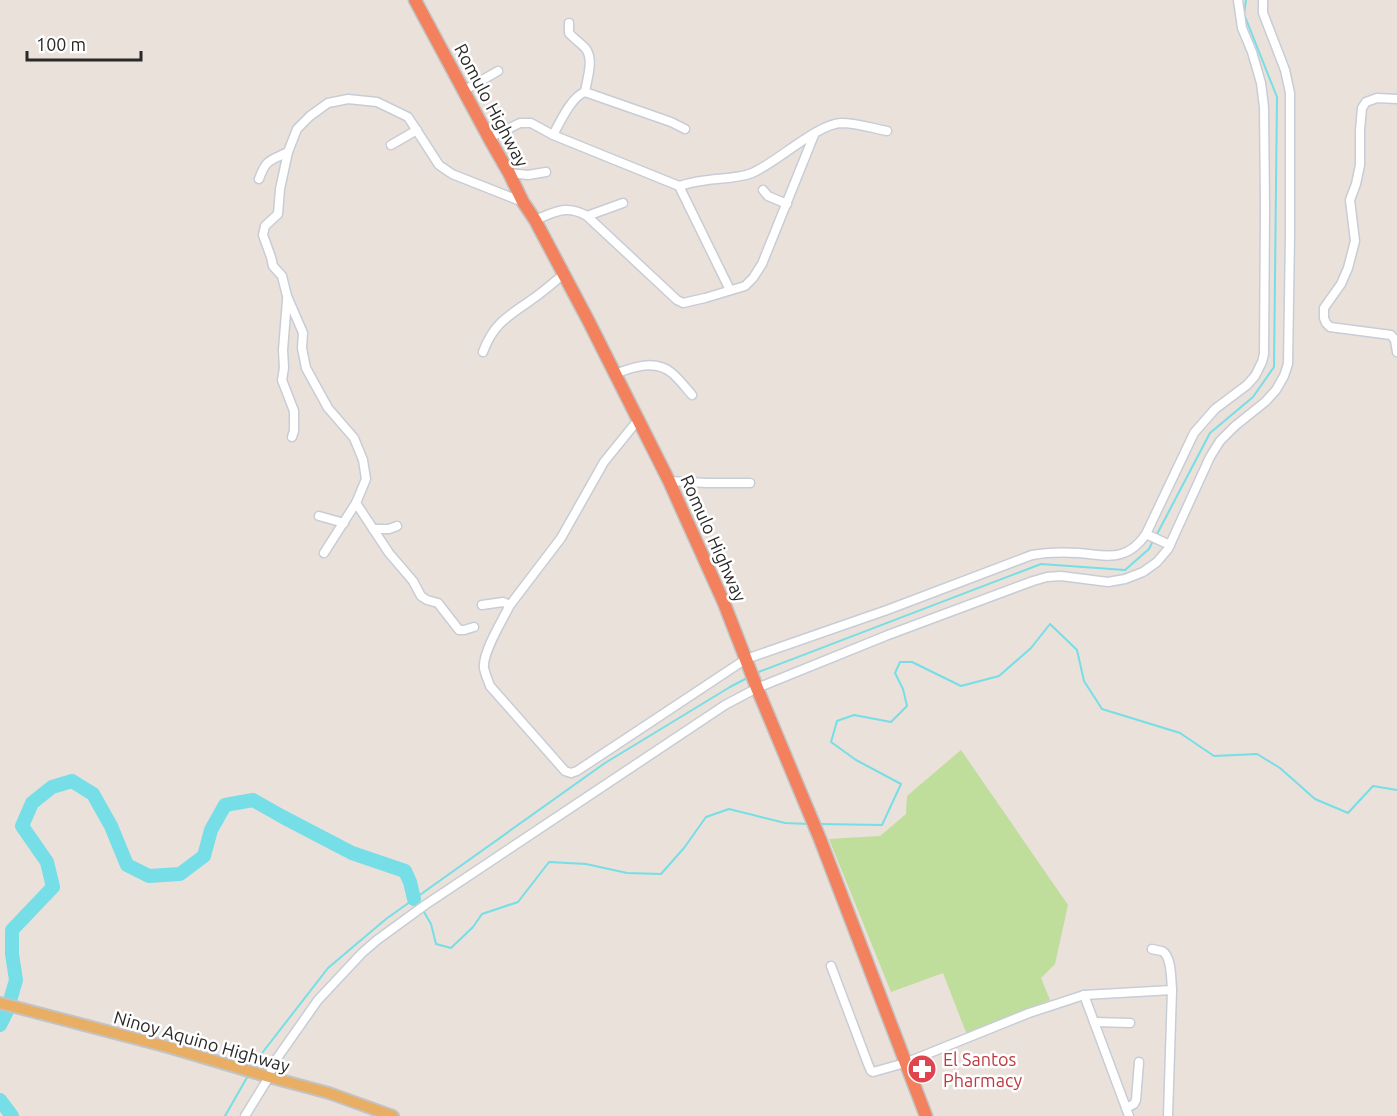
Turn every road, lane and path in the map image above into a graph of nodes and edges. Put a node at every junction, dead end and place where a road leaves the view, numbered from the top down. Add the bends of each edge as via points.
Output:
1 (415, 0) edge
2 (1238, 0) edge
3 (1263, 0) edge
4 (569, 23) dead end
5 (498, 71) dead end
6 (464, 91) junction
7 (585, 92) junction
8 (1397, 99) edge
9 (685, 129) dead end
10 (417, 130) junction
11 (887, 131) dead end
12 (814, 134) junction
13 (553, 135) junction
14 (489, 138) junction
15 (391, 145) dead end
16 (288, 152) junction
17 (546, 172) dead end
18 (509, 173) junction
19 (259, 179) dead end
20 (679, 186) junction
21 (763, 190) dead end
22 (523, 202) junction
23 (623, 204) dead end
24 (787, 204) junction
25 (588, 216) junction
26 (535, 220) junction
27 (564, 274) junction
28 (730, 290) junction
29 (287, 296) junction
30 (483, 352) dead end
31 (1397, 352) edge
32 (615, 374) junction
33 (692, 395) dead end
34 (638, 420) junction
35 (292, 437) dead end
36 (669, 481) junction
37 (750, 483) dead end
38 (356, 502) junction
39 (319, 516) dead end
40 (344, 524) junction
41 (397, 526) dead end
42 (373, 529) junction
43 (1148, 535) junction
44 (1167, 544) junction
45 (324, 554) dead end
46 (482, 605) dead end
47 (510, 605) junction
48 (474, 627) dead end
49 (747, 661) junction
50 (757, 687) junction
51 (1152, 949) dead end
52 (831, 966) dead end
53 (1172, 990) junction
54 (1084, 995) junction
55 (0, 1003) edge
56 (1094, 1022) junction
57 (1130, 1023) dead end
58 (1139, 1062) dead end
59 (905, 1063) junction
60 (266, 1076) junction
61 (1127, 1112) edge
62 (244, 1116) edge
63 (393, 1116) edge
64 (926, 1116) edge
65 (1168, 1116) edge

1 - 6 highway, Romulo Highway
2 - 43 street via 1264,107 1264,354 1255,376 1215,409 1194,433
3 - 44 street via 1263,12 1290,93 1288,364 1276,390 1220,441
4 - 7 street via 569,33 589,53
5 - 6 street
6 - 14 highway, Romulo Highway
7 - 9 street
7 - 13 street via 577,96
8 - 31 street via 1377,98 1362,108 1360,165 1350,200 1355,241 1341,284 1326,303 1323,314 1330,327 1391,335
10 - 15 street
10 - 16 street via 408,117 377,102 348,99 328,104 310,116 297,129
10 - 22 street via 439,165 452,174
11 - 12 street via 839,123
12 - 20 street via 750,174
12 - 24 street
13 - 14 street via 526,122
13 - 20 street
14 - 18 highway, Romulo Highway
16 - 19 street via 267,162
16 - 29 street via 278,214 265,226 263,235
17 - 18 street
18 - 22 highway, Romulo Highway
20 - 28 street
21 - 24 street
22 - 26 highway, Romulo Highway
23 - 25 street
24 - 28 street via 753,278 745,286
25 - 26 street via 560,210
25 - 28 street via 682,303
26 - 27 highway, Romulo Highway
27 - 30 street via 504,319 488,337
27 - 32 highway, Romulo Highway
29 - 35 street via 282,380 294,411
29 - 38 street via 303,333 306,368 328,408 354,438 363,460 366,479
32 - 33 street via 638,365 665,368
32 - 34 highway, Romulo Highway
34 - 36 highway, Romulo Highway
34 - 47 street via 604,462 561,538
36 - 37 street
36 - 49 highway, Romulo Highway
38 - 40 street
38 - 42 street
39 - 40 street
40 - 45 street
41 - 42 street
42 - 48 street via 421,596 438,603 459,630
43 - 44 street
43 - 49 street via 1120,555 1032,555
44 - 50 street via 1157,562 1125,579 1108,582 1047,577
46 - 47 street
47 - 49 street via 486,654 486,676 490,686 565,771 571,773
49 - 50 highway, Romulo Highway
50 - 59 highway, Romulo Highway
50 - 60 street via 677,736 377,940 318,1000
51 - 53 street via 1167,957
52 - 59 street via 871,1071
53 - 54 street
53 - 65 street
54 - 56 street
54 - 59 street
55 - 60 main road, Ninoy Aquino Highway
56 - 57 street
56 - 61 street
58 - 61 street via 1136,1100
59 - 64 highway, Romulo Highway
60 - 62 street
60 - 63 main road, Ninoy Aquino Highway

